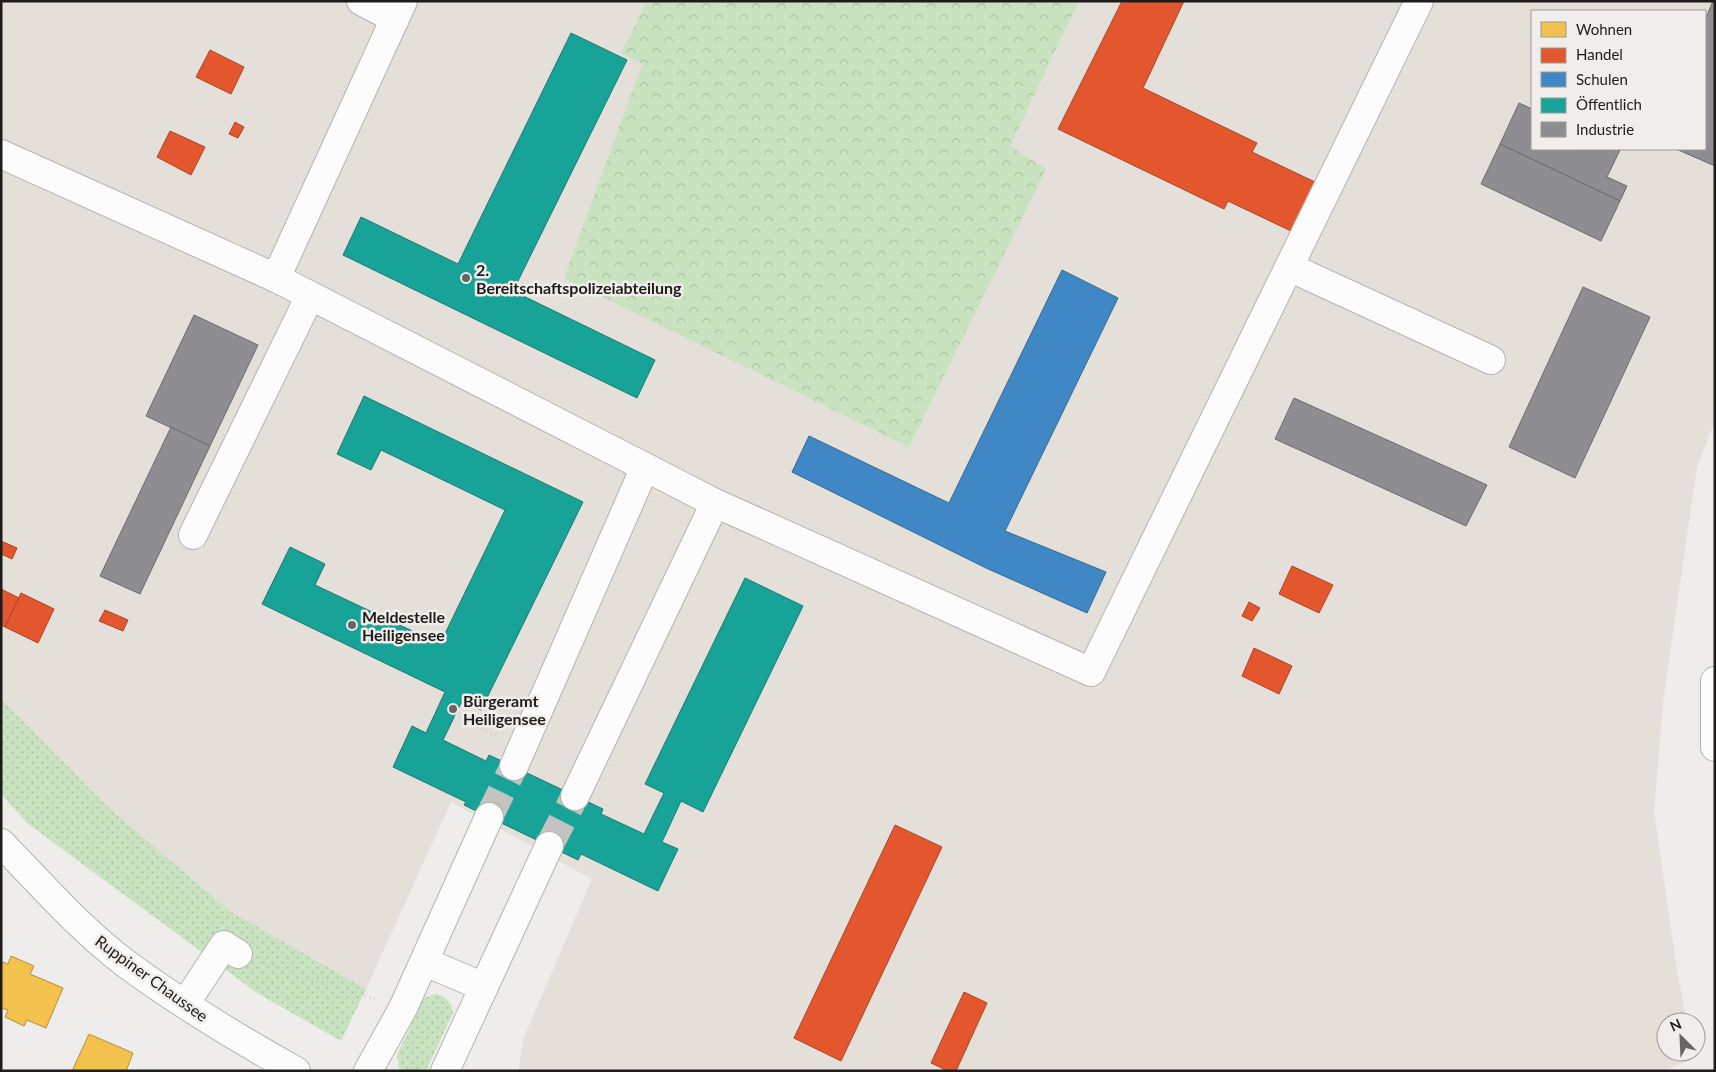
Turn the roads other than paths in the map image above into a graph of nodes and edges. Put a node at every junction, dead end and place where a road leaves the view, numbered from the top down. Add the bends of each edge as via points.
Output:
1 (361, 1) edge
2 (1419, 1) edge
3 (399, 10) edge
4 (1, 154) edge
5 (1289, 267) junction
6 (276, 278) junction
7 (310, 296) junction
8 (1491, 360) dead end
9 (645, 466) junction
10 (715, 503) junction
11 (193, 536) dead end
12 (1715, 681) edge
13 (1715, 747) edge
14 (514, 766) tunnel mouth
15 (575, 796) tunnel mouth
16 (489, 817) tunnel mouth
17 (1, 843) edge
18 (549, 846) tunnel mouth
19 (238, 954) road end
20 (425, 962) junction
21 (484, 987) junction
22 (185, 1004) junction
23 (296, 1071) edge
24 (368, 1071) edge
25 (445, 1071) edge

1 - 3 main road
2 - 5 main road
3 - 6 main road
4 - 6 main road
5 - 8 main road
5 - 10 main road via 1092,672
6 - 7 main road
7 - 9 main road
7 - 11 main road
9 - 10 main road
9 - 14 main road
10 - 15 main road
12 - 13 main road
16 - 20 main road
17 - 22 main road, Ruppiner Chaussee via 83,927 124,962
18 - 21 main road
19 - 22 main road via 224,945
20 - 21 main road
20 - 24 main road
21 - 25 main road
22 - 23 main road, Ruppiner Chaussee

